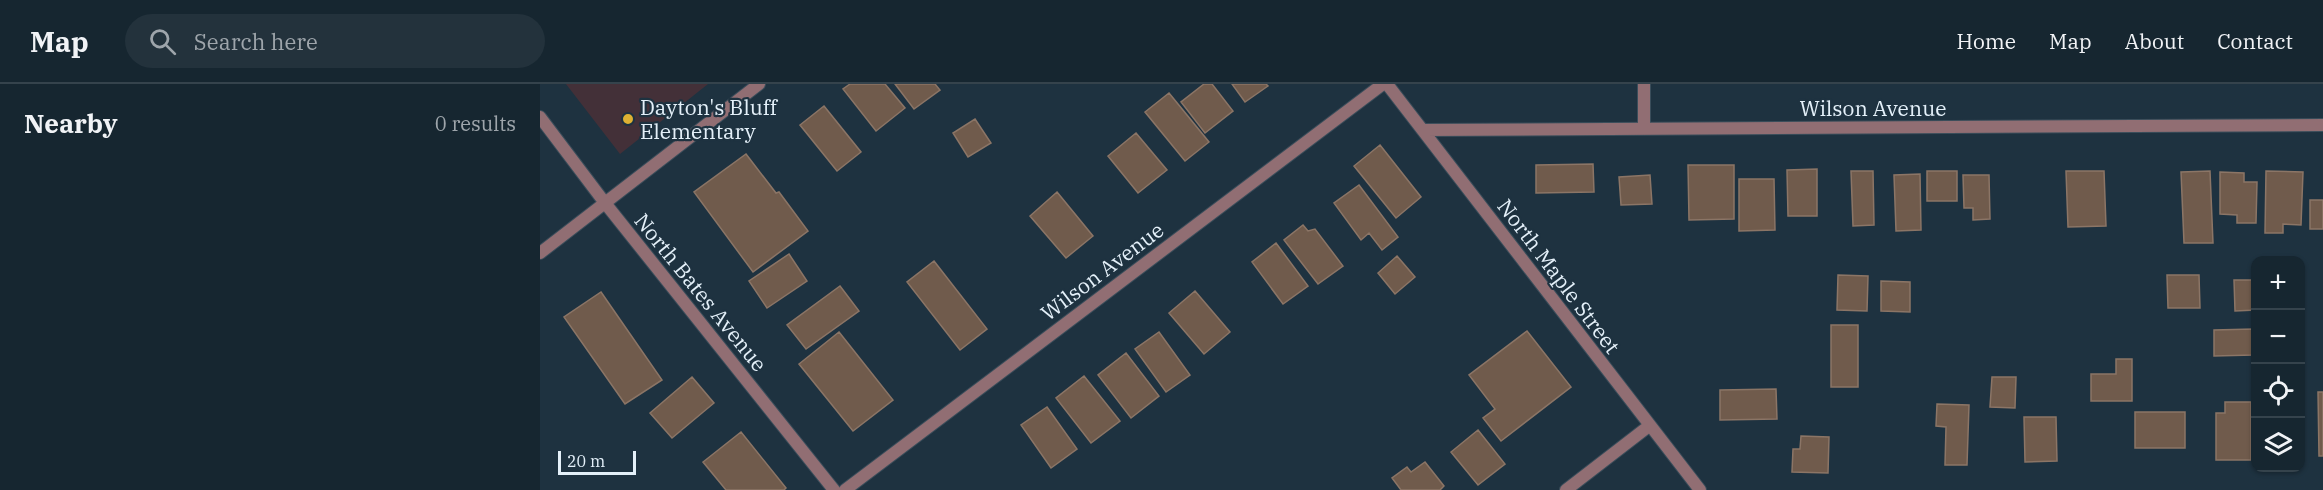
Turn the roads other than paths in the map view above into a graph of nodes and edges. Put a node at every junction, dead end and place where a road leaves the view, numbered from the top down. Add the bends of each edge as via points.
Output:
1 (759, 84) edge
2 (1385, 84) edge
3 (1644, 84) edge
4 (540, 117) edge
5 (2323, 125) edge
6 (1644, 129) junction
7 (1423, 130) junction
8 (604, 203) junction
9 (540, 253) edge
10 (1649, 426) junction
11 (834, 490) edge
12 (845, 490) edge
13 (1566, 490) edge
14 (1700, 490) edge

1 - 8 street
2 - 7 street, North Maple Street
2 - 12 street, Wilson Avenue
3 - 6 street
4 - 8 street, North Bates Avenue
5 - 6 street, Wilson Avenue
6 - 7 street, Wilson Avenue
7 - 10 street, North Maple Street
8 - 9 street
8 - 11 street, North Bates Avenue
10 - 13 street
10 - 14 street, North Maple Street

